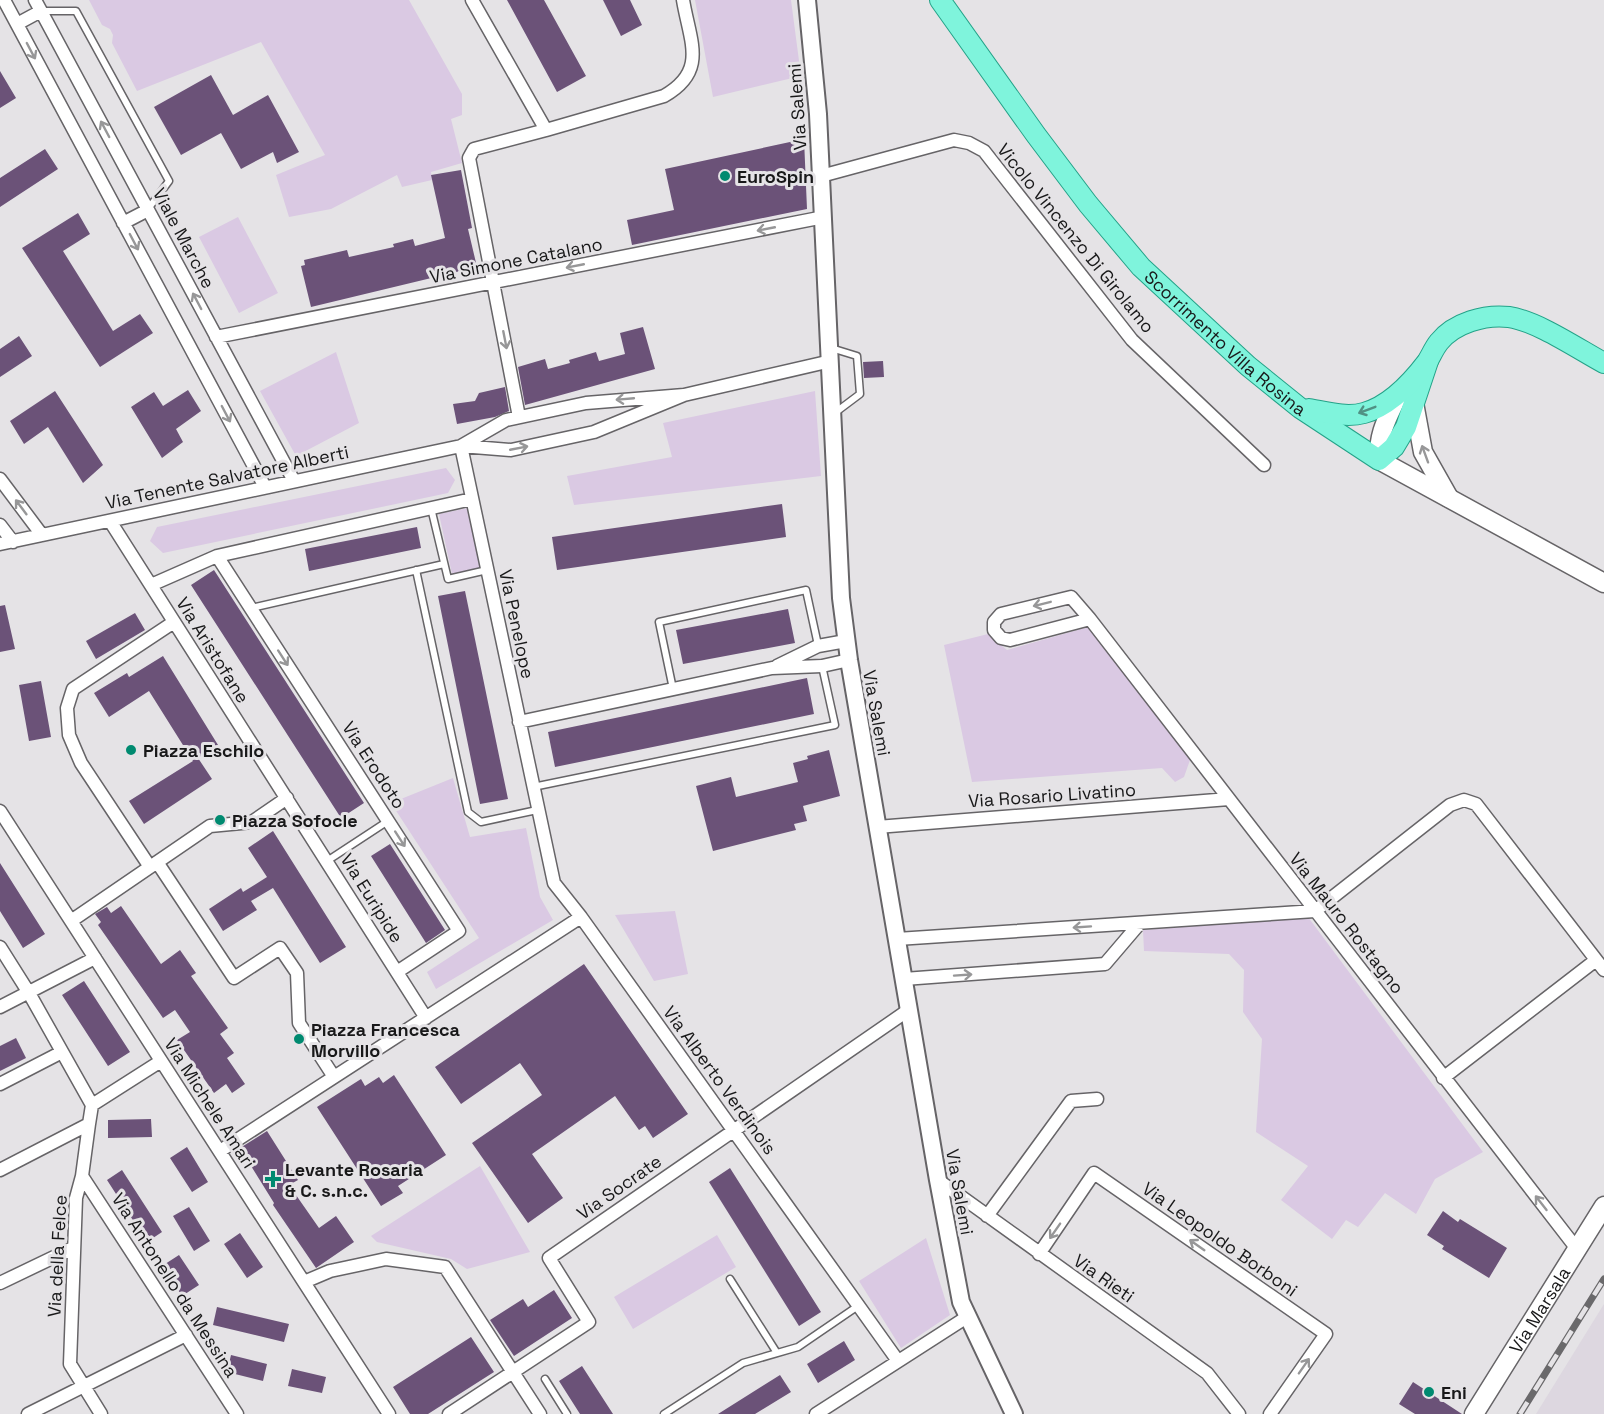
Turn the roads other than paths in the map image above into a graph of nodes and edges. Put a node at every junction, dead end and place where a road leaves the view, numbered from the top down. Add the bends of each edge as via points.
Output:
1 (472, 0) edge
2 (683, 0) edge
3 (807, 0) edge
4 (812, 0) edge
5 (940, 0) edge
6 (7, 1) edge
7 (38, 6) edge
8 (810, 20) junction
9 (17, 24) junction
10 (546, 130) junction
11 (821, 176) junction
12 (148, 210) junction
13 (824, 217) junction
14 (123, 223) junction
15 (493, 282) junction
16 (216, 337) junction
17 (830, 354) junction
18 (1604, 363) edge
19 (684, 395) junction
20 (1406, 399) junction
21 (1300, 408) junction
22 (833, 415) junction
23 (519, 417) junction
24 (461, 447) junction
25 (1379, 460) junction
26 (1264, 465) dead end
27 (0, 479) edge
28 (294, 481) junction
29 (266, 487) junction
30 (472, 499) junction
31 (1450, 499) junction
32 (431, 508) junction
33 (110, 521) junction
34 (0, 525) edge
35 (42, 535) junction
36 (13, 542) junction
37 (0, 544) edge
38 (217, 556) junction
39 (444, 564) junction
40 (416, 570) junction
41 (487, 570) junction
42 (1604, 583) edge
43 (151, 585) junction
44 (251, 608) junction
45 (1090, 619) junction
46 (174, 622) junction
47 (846, 641) junction
48 (818, 646) junction
49 (849, 660) junction
50 (822, 666) junction
51 (772, 668) junction
52 (673, 689) junction
53 (519, 722) junction
54 (533, 787) junction
55 (286, 798) junction
56 (1229, 799) junction
57 (537, 810) junction
58 (0, 811) edge
59 (388, 821) junction
60 (877, 826) junction
61 (327, 861) junction
62 (154, 865) junction
63 (1315, 911) junction
64 (581, 917) junction
65 (71, 921) junction
66 (1140, 923) junction
67 (897, 939) junction
68 (0, 947) edge
69 (95, 958) junction
70 (1596, 960) junction
71 (1604, 970) edge
72 (397, 972) junction
73 (904, 979) junction
74 (29, 993) junction
75 (0, 1007) edge
76 (910, 1009) junction
77 (426, 1018) junction
78 (62, 1052) junction
79 (161, 1061) junction
80 (334, 1077) junction
81 (1443, 1078) junction
82 (0, 1084) edge
83 (1097, 1100) dead end
84 (92, 1105) junction
85 (89, 1125) junction
86 (733, 1130) junction
87 (220, 1151) junction
88 (0, 1170) edge
89 (82, 1176) junction
90 (938, 1180) junction
91 (1604, 1206) edge
92 (987, 1216) junction
93 (73, 1248) junction
94 (1577, 1249) junction
95 (1039, 1254) junction
96 (730, 1279) dead end
97 (304, 1282) junction
98 (0, 1283) edge
99 (859, 1305) junction
100 (967, 1317) junction
101 (186, 1335) junction
102 (777, 1353) junction
103 (898, 1361) junction
104 (513, 1372) junction
105 (545, 1379) dead end
106 (84, 1386) junction
107 (818, 1413) edge
108 (28, 1414) edge
109 (101, 1414) edge
110 (237, 1414) edge
111 (389, 1414) edge
112 (449, 1414) edge
113 (540, 1414) edge
114 (567, 1414) edge
115 (664, 1414) edge
116 (1014, 1414) edge
117 (1239, 1414) edge
118 (1270, 1414) edge
119 (1474, 1414) edge

1 - 10 street
2 - 10 street via 694,61 680,87 664,96
3 - 8 street, Via Salemi
4 - 8 street
5 - 21 main road, Scorrimento Villa Rosina via 1088,204 1142,267 1239,358
6 - 9 street
7 - 9 street
12 -> 7 street, Viale Marche
7 - 12 lane via 76,11 169,181
8 - 11 street, Via Salemi
9 -> 14 street
10 - 15 street via 474,149 469,158
11 - 13 street, Via Salemi
11 - 26 street, Vicolo Vincenzo Di Girolamo via 954,140 984,151 1132,340
12 - 14 street
16 -> 12 street, Viale Marche
13 -> 15 street, Via Simone Catalano
13 - 17 street, Via Salemi
14 -> 29 street
15 - 16 street, Via Simone Catalano
15 -> 23 street
16 - 28 street, Viale Marche
17 - 19 street, Via Tenente Salvatore Alberti
17 - 22 street, Via Salemi
17 - 22 lane via 857,356 860,394
18 - 20 main road via 1532,325 1494,316 1469,321 1438,343
19 -> 23 street, Via Tenente Salvatore Alberti via 586,403
24 -> 19 street, Via Tenente Salvatore Alberti via 511,450 594,432
20 -> 21 main road via 1364,413
20 - 25 main road via 1406,427 1394,447
31 -> 20 main road via 1423,452
21 - 25 main road, Scorrimento Villa Rosina
22 - 47 street, Via Salemi
23 - 24 street, Via Tenente Salvatore Alberti via 506,420
24 - 28 street, Via Tenente Salvatore Alberti
24 - 30 street, Via Penelope
25 - 31 main road, Scorrimento Villa Rosina
35 -> 27 street
28 - 29 street, Via Tenente Salvatore Alberti
29 - 33 street, Via Tenente Salvatore Alberti
30 - 32 street
30 - 41 street, Via Penelope
31 - 42 main road, Scorrimento Villa Rosina
32 - 38 street
32 - 39 lane
33 - 35 street, Via Tenente Salvatore Alberti
33 - 43 street, Via Aristofane
34 - 36 street
35 - 36 street, Via Tenente Salvatore Alberti
36 - 37 street, Via Tenente Salvatore Alberti
38 - 43 street
38 - 44 street, Via Erodoto
39 - 40 lane
39 - 41 lane via 448,579
40 - 44 lane
40 - 57 lane via 468,812 481,822
41 - 53 street, Via Penelope
43 - 46 street, Via Aristofane
44 -> 59 street, Via Erodoto
45 -> 45 street, Via Mauro Rostagno via 1071,597 1001,614 994,622 994,630 1001,639 1010,640
45 - 56 street, Via Mauro Rostagno
46 - 55 street, Via Aristofane
46 - 62 street via 73,689 67,708 69,735 81,763
47 - 48 street
47 - 49 street, Via Salemi
48 - 51 street
48 - 52 lane via 806,590 658,622
49 - 50 street
49 - 60 street, Via Salemi
50 - 51 street
50 - 54 lane via 835,725
51 - 52 street
52 - 53 street
53 - 54 street, Via Penelope
54 - 57 street, Via Penelope
55 - 61 street, Via Euripide
55 - 62 street via 252,822 210,826
56 - 60 street, Via Rosario Livatino
56 - 63 street, Via Mauro Rostagno
57 - 64 street, Via Alberto Verdinois via 554,883
58 - 65 street, Via Michele Amari
59 - 61 lane
59 -> 72 street, Via Erodoto via 459,931
60 - 67 street, Via Salemi
61 - 72 street, Via Euripide
62 - 65 street
62 - 80 street via 234,978 280,948 297,973 299,1023
63 - 66 street
63 - 70 street via 1450,805 1464,800 1476,804
63 - 81 street, Via Mauro Rostagno
64 - 77 street
64 - 86 street, Via Alberto Verdinois
65 - 69 street, Via Michele Amari
66 -> 67 street
73 -> 66 street via 1105,964
67 - 73 street, Via Salemi
68 - 74 street
69 - 74 street
69 - 79 street, Via Michele Amari
70 - 71 street
70 - 81 street
72 - 77 street, Via Euripide
73 - 76 street, Via Salemi
74 - 75 street
74 - 78 street
76 - 86 street, Via Socrate
76 - 90 street, Via Salemi
77 - 80 street
78 - 82 street
78 - 84 street
79 - 84 street
79 - 87 street, Via Michele Amari
80 - 87 street
94 -> 81 street, Via Mauro Rostagno
83 - 92 street via 1071,1101
84 - 85 street, Via della Felce
85 - 88 street
85 - 89 street, Via della Felce
86 - 99 street, Via Alberto Verdinois
86 - 104 street, Via Socrate via 549,1258 589,1322
87 - 97 street, Via Michele Amari
89 - 93 street, Via della Felce via 76,1198
89 - 101 street, Via Antonello da Messina
90 - 92 street, Via Rieti
90 - 100 street, Via Salemi
91 - 94 main road, Via Marsala
92 - 95 street, Via Rieti
93 - 98 street
93 - 106 street, Via della Felce via 70,1364
94 - 119 main road, Via Marsala
95 - 117 street, Via Rieti via 1208,1374
118 -> 95 street, Via Leopoldo Borboni via 1326,1334 1094,1173
96 - 102 lane
97 - 104 street via 330,1271 386,1259 445,1267
97 - 111 street, Via Michele Amari
99 - 102 lane via 798,1347
99 - 103 street, Via Alberto Verdinois
100 - 103 street
100 - 116 street, Via Salemi
101 - 106 street
101 - 110 street, Via Antonello da Messina
102 - 115 lane via 743,1363
103 - 107 street
104 - 112 street, Via Socrate
104 - 113 street
105 - 114 lane
106 - 108 street
106 - 109 street, Via della Felce

